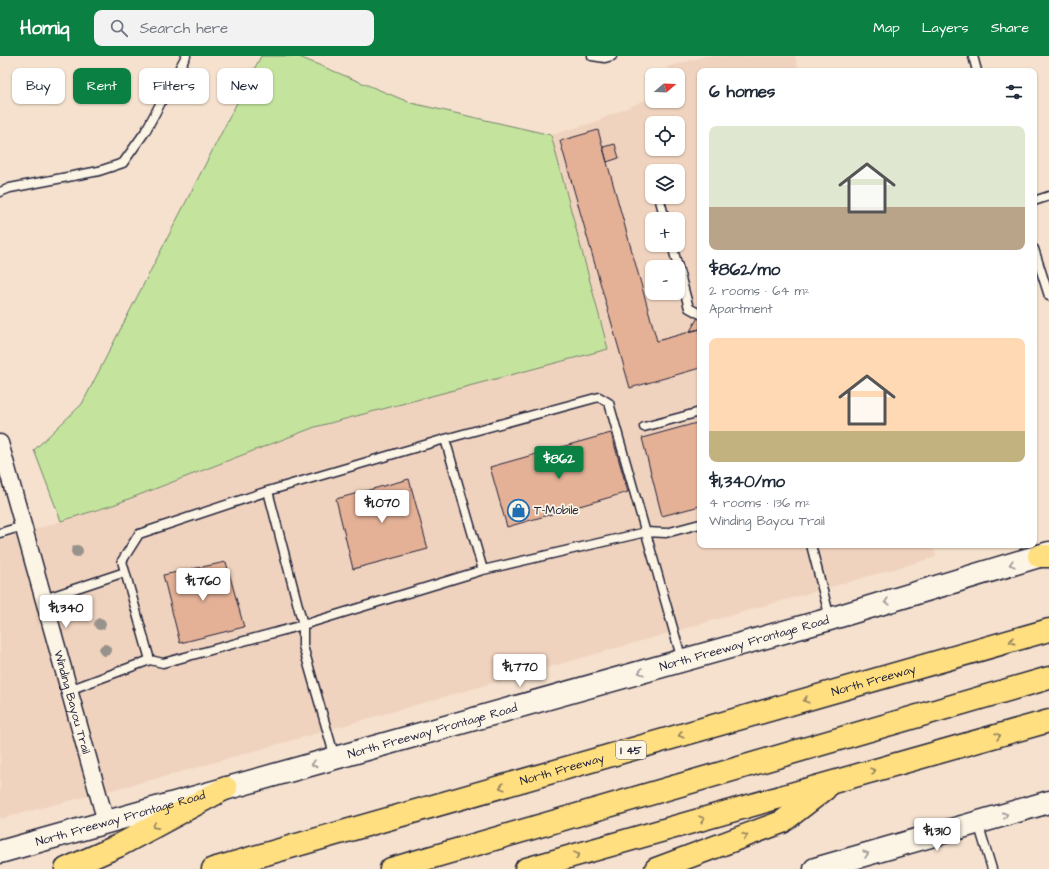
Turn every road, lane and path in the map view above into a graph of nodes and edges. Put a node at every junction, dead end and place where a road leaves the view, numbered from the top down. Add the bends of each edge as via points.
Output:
1 (186, 56) edge
2 (592, 56) edge
3 (612, 56) edge
4 (973, 56) edge
5 (977, 68) edge
6 (0, 192) edge
7 (1049, 196) edge
8 (1037, 199) edge
9 (1037, 258) edge
10 (685, 293) edge
11 (1049, 296) edge
12 (697, 312) edge
13 (697, 413) edge
14 (644, 427) dead end
15 (445, 439) junction
16 (0, 443) edge
17 (268, 491) junction
18 (697, 525) edge
19 (23, 526) junction
20 (646, 532) junction
21 (0, 533) edge
22 (812, 548) edge
23 (1046, 555) edge
24 (483, 570) junction
25 (125, 572) junction
26 (44, 599) junction
27 (830, 619) junction
28 (303, 625) junction
29 (1049, 630) edge
30 (150, 660) junction
31 (682, 660) junction
32 (1049, 678) edge
33 (69, 690) junction
34 (1049, 721) edge
35 (335, 758) junction
36 (835, 781) junction
37 (226, 788) junction
38 (1049, 802) edge
39 (106, 822) junction
40 (978, 823) junction
41 (0, 852) edge
42 (66, 869) edge
43 (213, 869) edge
44 (392, 869) edge
45 (526, 869) edge
46 (656, 869) edge
47 (815, 869) edge
48 (992, 869) edge

1 - 6 lane via 124,163 99,171
2 - 3 lane
4 - 5 lane
7 - 8 lane
9 - 11 lane
10 - 12 lane via 689,308
13 - 14 lane
15 - 17 lane
15 - 20 lane via 598,397 609,403
15 - 24 lane
16 - 19 street, Winding Bayou Trail
17 - 25 lane via 139,534 122,561
17 - 28 lane
18 - 20 lane via 666,533
19 - 21 lane
19 - 26 street, Winding Bayou Trail
20 - 24 lane
20 - 31 lane
22 - 27 lane
23 -> 27 main road, North Freeway Frontage Road
24 - 28 lane
25 - 26 lane
25 - 30 lane
26 - 33 street, Winding Bayou Trail
27 - 31 main road, North Freeway Frontage Road
28 - 30 lane via 163,663
28 - 35 lane via 303,646
29 -> 43 highway, North Freeway / I 45
30 - 33 lane
31 -> 35 main road, North Freeway Frontage Road
32 - 44 highway
33 - 39 street, Winding Bayou Trail
36 -> 34 highway
35 -> 37 main road, North Freeway Frontage Road
45 -> 36 highway
46 -> 36 highway via 782,822
37 - 39 main road, North Freeway Frontage Road
37 -> 42 highway via 118,846
40 -> 38 main road
39 - 41 main road, North Freeway Frontage Road
47 -> 40 main road
40 - 48 lane

